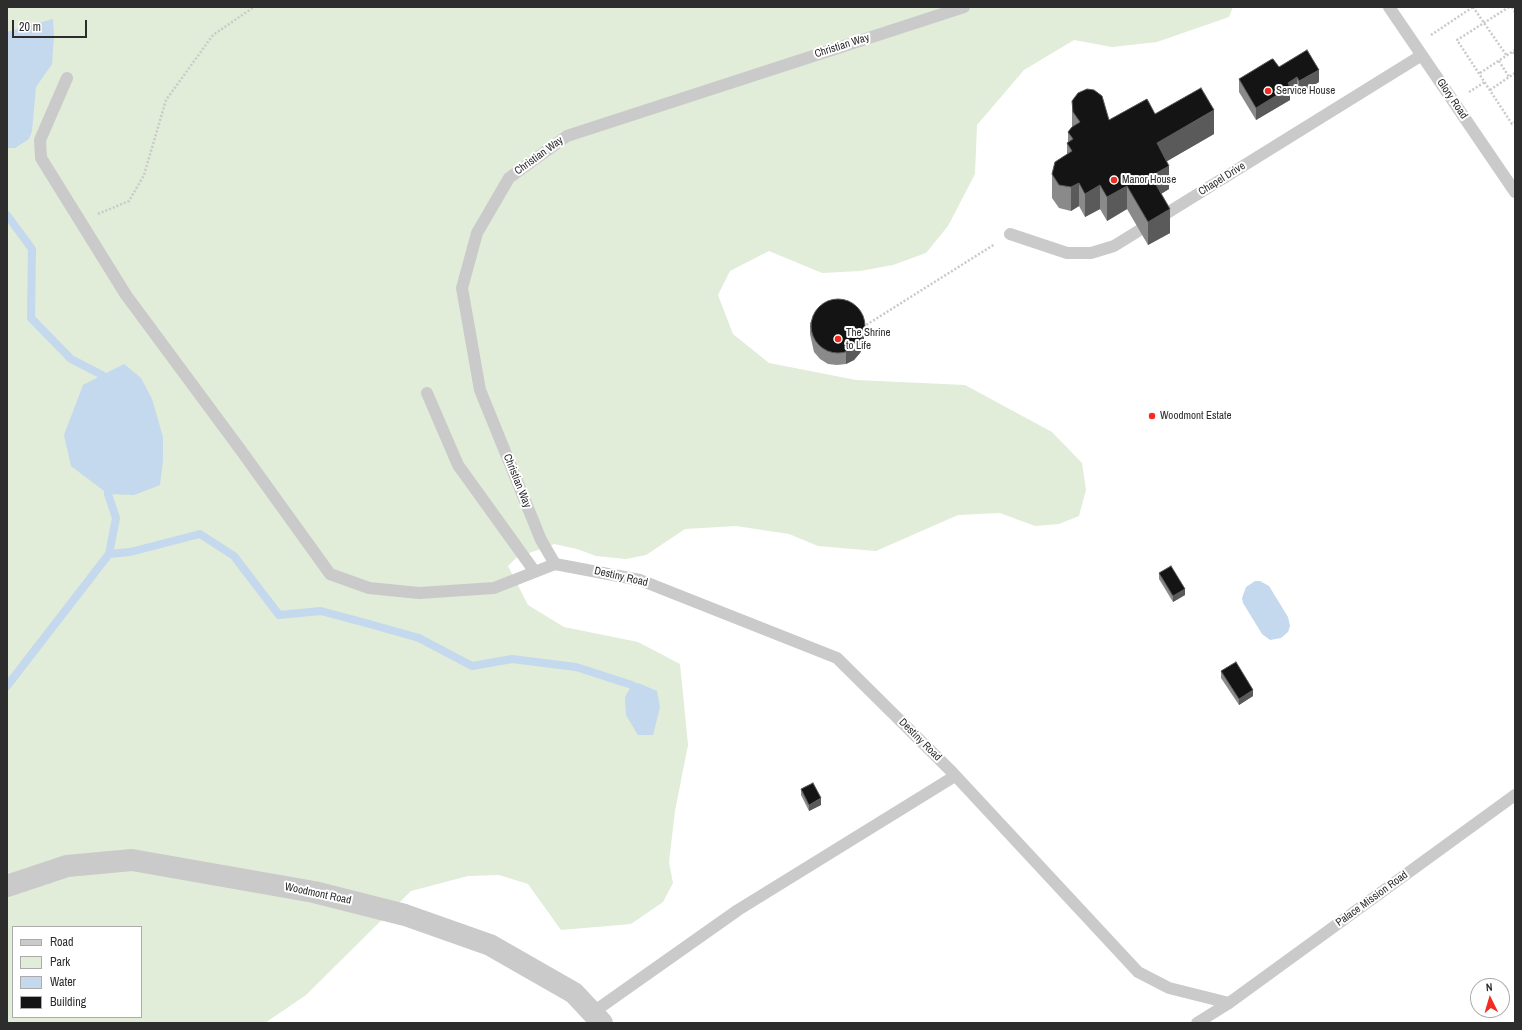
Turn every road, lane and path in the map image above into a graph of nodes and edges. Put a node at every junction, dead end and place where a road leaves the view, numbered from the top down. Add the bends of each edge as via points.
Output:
1 (254, 7) edge
2 (964, 7) edge
3 (1389, 7) edge
4 (1473, 7) edge
5 (1509, 7) edge
6 (1512, 7) edge
7 (1515, 12) edge
8 (1484, 23) junction
9 (1418, 50) junction
10 (1514, 51) edge
11 (1515, 55) edge
12 (1506, 56) junction
13 (1499, 61) junction
14 (1515, 73) edge
15 (1480, 74) junction
16 (1509, 77) junction
17 (67, 78) dead end
18 (1490, 90) junction
19 (1515, 122) edge
20 (1515, 192) edge
21 (80, 221) junction
22 (1010, 234) joint
23 (863, 327) edge
24 (427, 393) dead end
25 (555, 564) junction
26 (534, 572) junction
27 (955, 776) junction
28 (1515, 795) edge
29 (7, 886) edge
30 (1229, 1002) junction
31 (597, 1018) edge
32 (1197, 1023) edge

1 - 21 path via 213,35 166,100 144,175 130,201
2 - 25 lane, Christian Way via 567,136 509,178 477,233 462,288 480,390 541,540
3 - 9 lane, Glory Road
4 - 8 path
4 - 9 path
5 - 8 path
6 - 7 path
8 - 12 path
8 - 15 path via 1457,40
9 - 20 lane, Glory Road
9 - 22 lane, Chapel Drive via 1114,246 1091,252 1067,253
10 - 11 path
10 - 12 path
12 - 13 path
13 - 15 path
13 - 16 path
14 - 16 path
15 - 18 path
16 - 18 path
17 - 21 lane via 40,140 41,158
18 - 19 path via 1512,124
21 - 26 lane via 126,295 330,574 369,588 419,593 494,588
22 - 23 path
24 - 26 lane via 458,465
25 - 26 lane
25 - 27 lane, Destiny Road via 640,580 837,658
27 - 30 lane, Destiny Road via 1138,972 1169,988
27 - 31 lane via 738,910
28 - 30 lane, Palace Mission Road
29 - 31 street, Woodmont Road via 66,866 132,860 314,892 405,915 490,945 574,993
30 - 32 lane, Palace Mission Road

